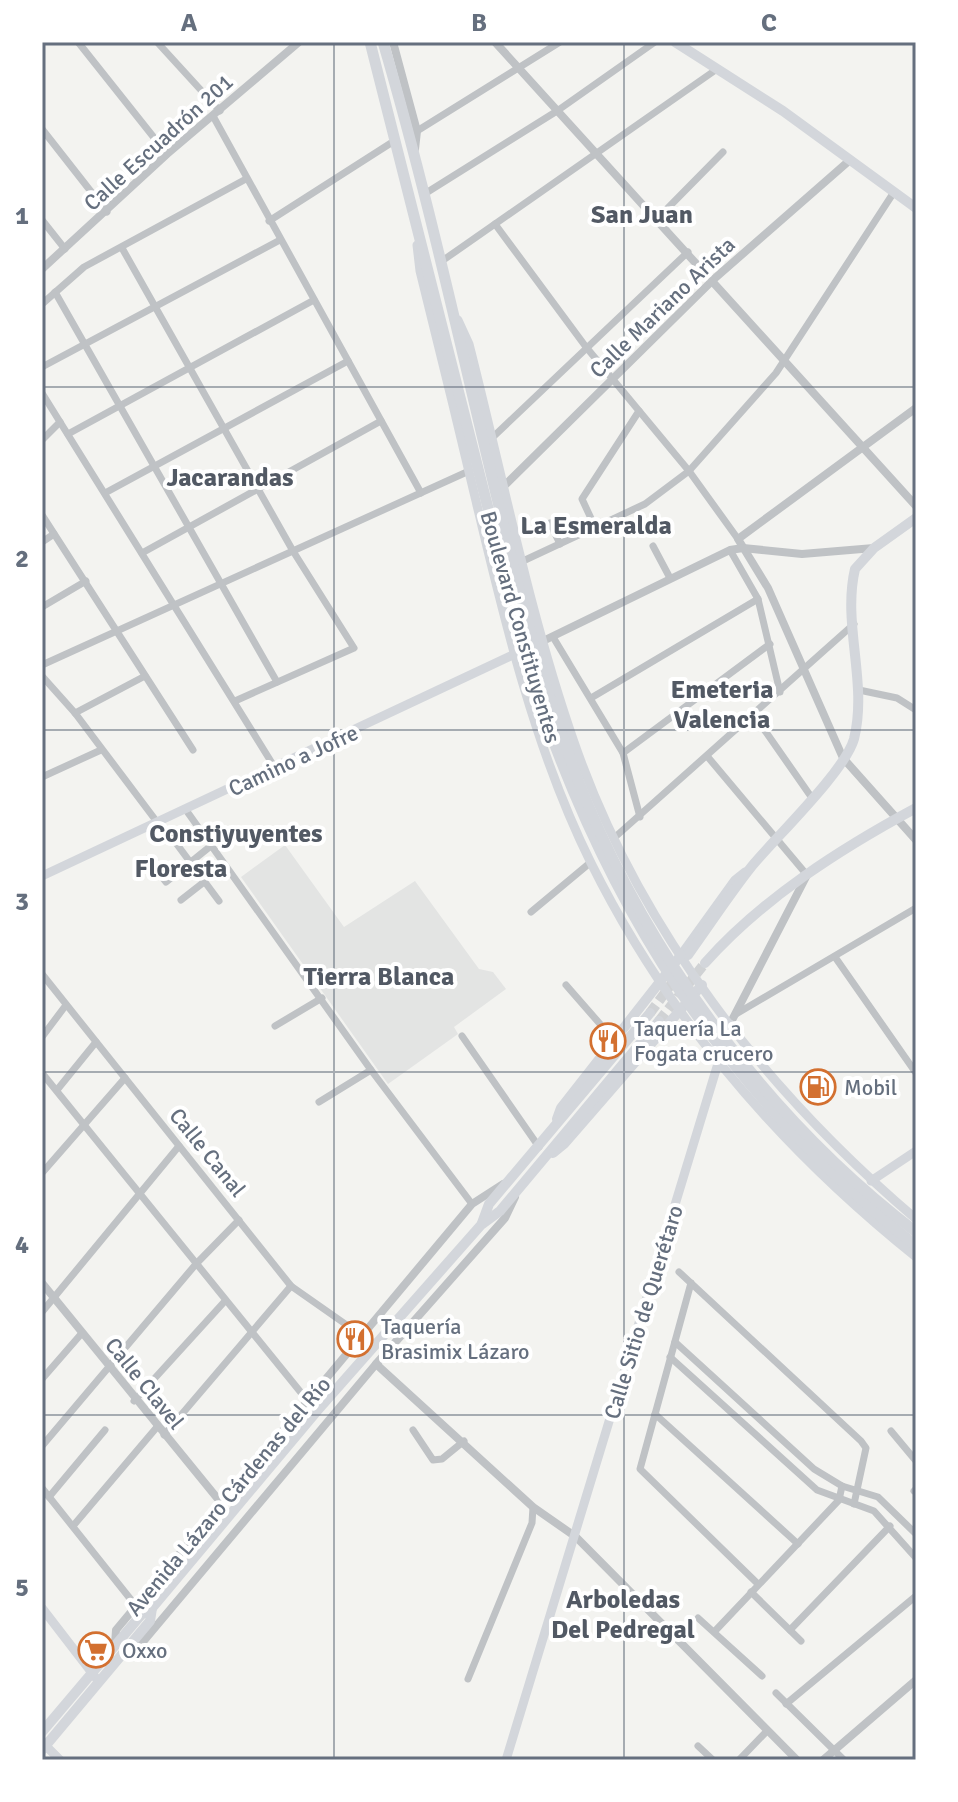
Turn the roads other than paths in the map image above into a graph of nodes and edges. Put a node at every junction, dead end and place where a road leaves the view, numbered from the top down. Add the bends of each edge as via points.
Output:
1 (78, 42) edge
2 (157, 42) edge
3 (299, 42) edge
4 (364, 42) edge
5 (370, 42) edge
6 (383, 42) edge
7 (393, 42) edge
8 (495, 42) edge
9 (560, 42) edge
10 (655, 42) edge
11 (675, 42) edge
12 (518, 67) junction
13 (717, 69) junction
14 (557, 111) junction
15 (216, 113) junction
16 (42, 129) edge
17 (417, 131) junction
18 (391, 143) junction
19 (415, 150) junction
20 (723, 152) dead end
21 (167, 154) junction
22 (596, 154) junction
23 (401, 157) junction
24 (850, 160) junction
25 (246, 179) junction
26 (894, 192) junction
27 (426, 193) junction
28 (916, 208) edge
29 (107, 212) junction
30 (658, 218) junction
31 (42, 220) edge
32 (269, 221) junction
33 (495, 224) junction
34 (280, 240) junction
35 (122, 248) junction
36 (65, 249) junction
37 (688, 252) junction
38 (442, 261) junction
39 (42, 269) edge
40 (714, 279) junction
41 (55, 292) junction
42 (314, 300) junction
43 (42, 304) edge
44 (451, 305) junction
45 (155, 306) junction
46 (85, 343) junction
47 (586, 347) junction
48 (784, 357) junction
49 (348, 361) junction
50 (42, 367) edge
51 (190, 367) junction
52 (612, 380) junction
53 (42, 393) edge
54 (118, 405) junction
55 (916, 408) edge
56 (639, 411) junction
57 (381, 421) junction
58 (60, 422) junction
59 (223, 428) junction
60 (68, 434) junction
61 (493, 437) junction
62 (42, 440) edge
63 (864, 447) junction
64 (153, 467) junction
65 (689, 471) junction
66 (479, 472) junction
67 (505, 485) junction
68 (257, 489) junction
69 (105, 493) junction
70 (421, 493) junction
71 (916, 506) edge
72 (42, 515) edge
73 (916, 518) edge
74 (550, 523) dead end
75 (595, 527) junction
76 (189, 528) junction
77 (54, 534) junction
78 (738, 539) junction
79 (42, 542) edge
80 (560, 544) junction
81 (653, 546) dead end
82 (743, 548) junction
83 (874, 548) junction
84 (730, 550) junction
85 (293, 551) junction
86 (142, 553) junction
87 (523, 561) junction
88 (670, 578) junction
89 (86, 581) junction
90 (220, 583) junction
91 (529, 588) junction
92 (498, 593) junction
93 (758, 599) junction
94 (174, 605) junction
95 (42, 607) edge
96 (854, 624) junction
97 (116, 629) junction
98 (548, 639) junction
99 (770, 644) junction
100 (513, 654) junction
101 (42, 665) edge
102 (804, 669) junction
103 (42, 676) edge
104 (145, 676) junction
105 (277, 682) junction
106 (859, 690) junction
107 (780, 692) junction
108 (591, 698) junction
109 (235, 701) junction
110 (916, 710) edge
111 (75, 713) junction
112 (754, 715) junction
113 (101, 750) junction
114 (193, 750) dead end
115 (623, 753) junction
116 (707, 756) junction
117 (843, 758) junction
118 (275, 768) junction
119 (42, 777) edge
120 (812, 798) junction
121 (916, 808) edge
122 (186, 810) junction
123 (640, 817) junction
124 (897, 818) junction
125 (157, 822) junction
126 (614, 838) junction
127 (776, 838) junction
128 (173, 839) dead end
129 (916, 840) edge
130 (212, 845) junction
131 (148, 859) dead end
132 (190, 862) junction
133 (591, 862) junction
134 (807, 875) junction
135 (42, 876) edge
136 (204, 882) junction
137 (181, 900) dead end
138 (219, 901) dead end
139 (916, 908) edge
140 (531, 912) dead end
141 (684, 955) junction
142 (835, 957) junction
143 (705, 963) tunnel mouth
144 (42, 974) edge
145 (658, 983) junction
146 (566, 985) dead end
147 (702, 985) junction
148 (322, 998) junction
149 (66, 1005) junction
150 (650, 1013) tunnel mouth
151 (680, 1014) junction
152 (736, 1014) junction
153 (659, 1021) tunnel mouth
154 (730, 1024) junction
155 (275, 1026) dead end
156 (462, 1036) dead end
157 (42, 1037) edge
158 (614, 1040) junction
159 (96, 1042) junction
160 (718, 1064) junction
161 (371, 1070) junction
162 (42, 1073) edge
163 (916, 1073) edge
164 (125, 1078) junction
165 (57, 1090) junction
166 (319, 1102) dead end
167 (84, 1124) junction
168 (553, 1130) junction
169 (179, 1146) junction
170 (539, 1147) junction
171 (916, 1151) edge
172 (818, 1153) junction
173 (538, 1163) junction
174 (42, 1173) edge
175 (514, 1177) junction
176 (871, 1181) junction
177 (518, 1190) junction
178 (140, 1193) junction
179 (472, 1204) junction
180 (916, 1219) edge
181 (239, 1220) junction
182 (481, 1225) junction
183 (916, 1232) edge
184 (916, 1246) edge
185 (916, 1257) edge
186 (196, 1264) junction
187 (679, 1272) dead end
188 (42, 1283) edge
189 (691, 1283) junction
190 (291, 1286) junction
191 (54, 1298) junction
192 (225, 1301) junction
193 (42, 1312) edge
194 (82, 1333) junction
195 (251, 1333) junction
196 (361, 1335) junction
197 (675, 1342) junction
198 (670, 1357) junction
199 (376, 1364) junction
200 (109, 1367) junction
201 (42, 1379) edge
202 (307, 1400) junction
203 (134, 1401) junction
204 (655, 1414) junction
205 (157, 1427) junction
206 (105, 1430) dead end
207 (413, 1430) dead end
208 (891, 1431) dead end
209 (164, 1435) junction
210 (464, 1441) junction
211 (42, 1446) edge
212 (916, 1461) edge
213 (842, 1486) junction
214 (42, 1488) edge
215 (857, 1489) junction
216 (49, 1497) junction
217 (839, 1500) junction
218 (222, 1504) junction
219 (854, 1504) junction
220 (533, 1507) junction
221 (73, 1526) junction
222 (890, 1526) junction
223 (916, 1534) edge
224 (576, 1537) junction
225 (798, 1544) junction
226 (916, 1558) edge
227 (758, 1584) junction
228 (751, 1592) junction
229 (916, 1596) edge
230 (136, 1606) junction
231 (42, 1608) edge
232 (698, 1618) dead end
233 (790, 1630) junction
234 (715, 1631) junction
235 (801, 1641) dead end
236 (120, 1649) junction
237 (762, 1676) dead end
238 (95, 1678) junction
239 (468, 1679) dead end
240 (916, 1680) edge
241 (776, 1693) dead end
242 (786, 1704) junction
243 (42, 1732) edge
244 (766, 1732) junction
245 (698, 1746) dead end
246 (44, 1748) edge
247 (835, 1751) junction
248 (60, 1760) edge
249 (506, 1760) edge
250 (713, 1760) edge
251 (739, 1760) edge
252 (797, 1760) edge
253 (823, 1760) edge
254 (844, 1760) edge

1 - 21 street
2 - 15 street
3 - 15 street, Calle Escuadrón 201
4 - 18 street
5 - 23 highway, Boulevard Constituyentes
6 - 19 highway, Boulevard Constituyentes
7 - 17 street
8 - 12 street
9 - 12 street
10 - 14 street
11 - 13 main road
12 - 14 street
12 - 17 street
13 - 22 street
13 - 24 main road
14 - 22 street
14 - 27 street
15 - 21 street, Calle Escuadrón 201
15 - 25 street
16 - 29 street
17 - 19 street
18 - 23 street
18 - 32 street
19 - 27 highway, Boulevard Constituyentes
20 - 30 street
21 - 29 street, Calle Escuadrón 201
22 - 30 street
22 - 33 street
23 - 66 highway, Boulevard Constituyentes
24 - 26 main road
24 - 40 street, Calle Mariano Arista
25 - 32 street
25 - 35 street
26 - 28 main road
26 - 48 street
27 - 38 highway, Boulevard Constituyentes
29 - 36 street, Calle Escuadrón 201
30 - 37 street
31 - 36 street
32 - 34 street
33 - 38 street
33 - 47 street
34 - 42 street
34 - 45 street
35 - 41 street via 84,267
35 - 45 street
36 - 39 street, Calle Escuadrón 201
37 - 40 street
37 - 47 street
38 - 44 highway, Boulevard Constituyentes
40 - 48 street
40 - 52 street, Calle Mariano Arista
41 - 43 street
41 - 46 street
42 - 49 street
42 - 51 street
44 - 61 main road via 469,344
44 - 66 highway, Boulevard Constituyentes
45 - 46 street
45 - 51 street
46 - 50 street
46 - 54 street
47 - 52 street
47 - 61 street
48 - 63 street
48 - 65 street via 776,373
49 - 57 street
49 - 59 street
51 - 54 street
51 - 59 street
52 - 56 street
52 - 67 street, Calle Mariano Arista
53 - 58 street
54 - 60 street
54 - 64 street
55 - 63 street
56 - 65 street
56 - 75 street via 582,499
57 - 68 street
57 - 70 street
58 - 60 street
58 - 62 street
59 - 64 street
59 - 68 street
60 - 69 street
61 - 67 main road
63 - 71 street
63 - 78 street
64 - 69 street
64 - 76 street
65 - 75 street via 645,504
65 - 78 street
66 - 70 street
66 - 92 main road
66 - 172 highway, Boulevard Constituyentes via 530,674 597,848 684,1000 761,1098
67 - 87 main road
68 - 76 street
68 - 85 street
69 - 86 street
70 - 85 street
72 - 77 street
73 - 83 main road
74 - 80 street
75 - 80 street
76 - 86 street
76 - 90 street
77 - 79 street
77 - 89 street
78 - 82 street
80 - 87 street
81 - 88 street
82 - 83 street via 802,554
82 - 84 street
82 - 102 street via 768,588
83 - 96 main road via 855,569
84 - 88 street
84 - 93 street
85 - 90 street
85 - 105 street via 354,648
86 - 94 street
87 - 91 main road
88 - 98 street
89 - 95 street
89 - 97 street
90 - 94 street
90 - 105 street
91 - 92 street via 514,597
91 - 98 main road
92 - 100 main road
93 - 99 street
93 - 108 street
94 - 97 street
94 - 109 street
96 - 102 street
96 - 106 main road
97 - 101 street
97 - 104 street
98 - 100 main road, Camino a Jofre
98 - 108 street
98 - 126 main road via 574,743
99 - 107 street
99 - 115 street
100 - 118 main road, Camino a Jofre
100 - 133 main road
102 - 107 street
102 - 117 street
103 - 111 street
104 - 111 street
104 - 114 street
105 - 109 street
106 - 110 street via 897,698
106 - 117 main road via 855,736
107 - 112 street
108 - 115 street
109 - 118 street
111 - 113 street
112 - 116 street
112 - 120 street
113 - 119 street
113 - 125 street
115 - 123 street
116 - 123 street
116 - 127 street
117 - 120 main road
117 - 124 street
118 - 122 main road, Camino a Jofre
120 - 127 main road
121 - 124 main road
122 - 125 main road, Camino a Jofre
122 - 130 street
123 - 126 street
124 - 129 street
124 - 134 main road
125 - 135 main road, Camino a Jofre
126 - 141 main road
127 - 134 street
127 - 141 main road
128 - 132 street
130 - 132 street
130 - 148 street
131 - 132 street via 166,882
132 - 136 street
133 - 140 street
133 - 145 main road
134 - 143 main road via 752,916
134 - 152 street, Calle Sitio de Querétaro
136 - 137 street
136 - 138 street
139 - 142 street
141 - 145 main road
141 - 147 main road
142 - 152 street
142 - 163 street
144 - 149 street, Calle Canal
145 - 151 main road
145 - 158 main road
146 - 158 street
147 - 151 main road
147 - 154 main road
148 - 155 street
148 - 161 street
149 - 157 street
149 - 159 street, Calle Canal
150 - 168 main road, Avenida Lázaro Cárdenas del Río
151 - 160 main road
151 - 173 main road via 564,1144
152 - 154 street, Calle Sitio de Querétaro
153 - 173 main road, Avenida Lázaro Cárdenas del Río
154 - 160 main road, Calle Sitio de Querétaro
154 - 176 main road via 773,1082
156 - 170 street
158 - 168 main road via 561,1108
159 - 164 street, Calle Canal
159 - 165 street
160 - 185 main road via 808,1163
160 - 224 main road, Calle Sitio de Querétaro
161 - 166 street
161 - 179 street
162 - 165 street
164 - 167 street
164 - 169 street, Calle Canal
165 - 167 street
167 - 174 street
167 - 178 street
168 - 170 main road, Avenida Lázaro Cárdenas del Río
169 - 178 street
169 - 181 street, Calle Canal
170 - 175 main road, Avenida Lázaro Cárdenas del Río
171 - 176 main road
172 - 183 highway, Boulevard Constituyentes
172 - 184 highway, Boulevard Constituyentes
173 - 177 main road, Avenida Lázaro Cárdenas del Río
175 - 179 street, Avenida Lázaro Cárdenas del Río
175 - 182 main road, Avenida Lázaro Cárdenas del Río via 489,1204
176 - 180 main road
177 - 182 main road, Avenida Lázaro Cárdenas del Río
177 - 199 street, Avenida Lázaro Cárdenas del Río via 505,1218
178 - 186 street
178 - 191 street
179 - 196 street, Avenida Lázaro Cárdenas del Río
181 - 186 street
181 - 190 street, Calle Canal
182 - 236 main road, Avenida Lázaro Cárdenas del Río via 152,1608 150,1621
186 - 192 street
186 - 200 street
187 - 189 street
188 - 191 street, Calle Clavel
189 - 197 street
189 - 215 street via 861,1441 866,1448
190 - 195 street
190 - 196 street, Calle Canal
191 - 193 street
191 - 194 street, Calle Clavel
192 - 195 street
192 - 203 street
194 - 200 street, Calle Clavel
194 - 201 street
195 - 202 street
195 - 209 street
196 - 202 street, Avenida Lázaro Cárdenas del Río
197 - 198 street
197 - 213 street via 814,1469
198 - 204 street
198 - 217 street via 803,1477
199 - 210 street
199 - 236 street, Avenida Lázaro Cárdenas del Río via 137,1649
200 - 203 street, Calle Clavel
200 - 211 street
202 - 218 street, Avenida Lázaro Cárdenas del Río
203 - 205 street, Calle Clavel
204 - 225 street
204 - 227 street via 640,1469
205 - 209 street, Calle Clavel
205 - 221 street
206 - 216 street
207 - 210 street via 433,1460
208 - 212 street
209 - 218 street, Calle Clavel
210 - 220 street
213 - 215 street
213 - 217 street
214 - 216 street
215 - 219 street
215 - 223 street via 878,1497
216 - 221 street
217 - 219 street
217 - 225 street
218 - 230 street, Avenida Lázaro Cárdenas del Río
219 - 222 street via 874,1511
220 - 224 street
220 - 239 street via 532,1523
221 - 230 street
222 - 226 street
222 - 233 street
224 - 244 street
224 - 249 main road, Calle Sitio de Querétaro
225 - 227 street
227 - 228 street
228 - 233 street
228 - 234 street
229 - 242 street
230 - 236 street, Avenida Lázaro Cárdenas del Río via 116,1630
231 - 238 main road
232 - 234 street
233 - 235 street
234 - 237 street
236 - 238 main road, Avenida Lázaro Cárdenas del Río
238 - 243 main road, Avenida Lázaro Cárdenas del Río
238 - 246 main road, Avenida Lázaro Cárdenas del Río
240 - 247 street
241 - 242 street
242 - 247 street
244 - 251 street
244 - 252 street
245 - 250 street
246 - 248 main road
247 - 253 street
247 - 254 street

